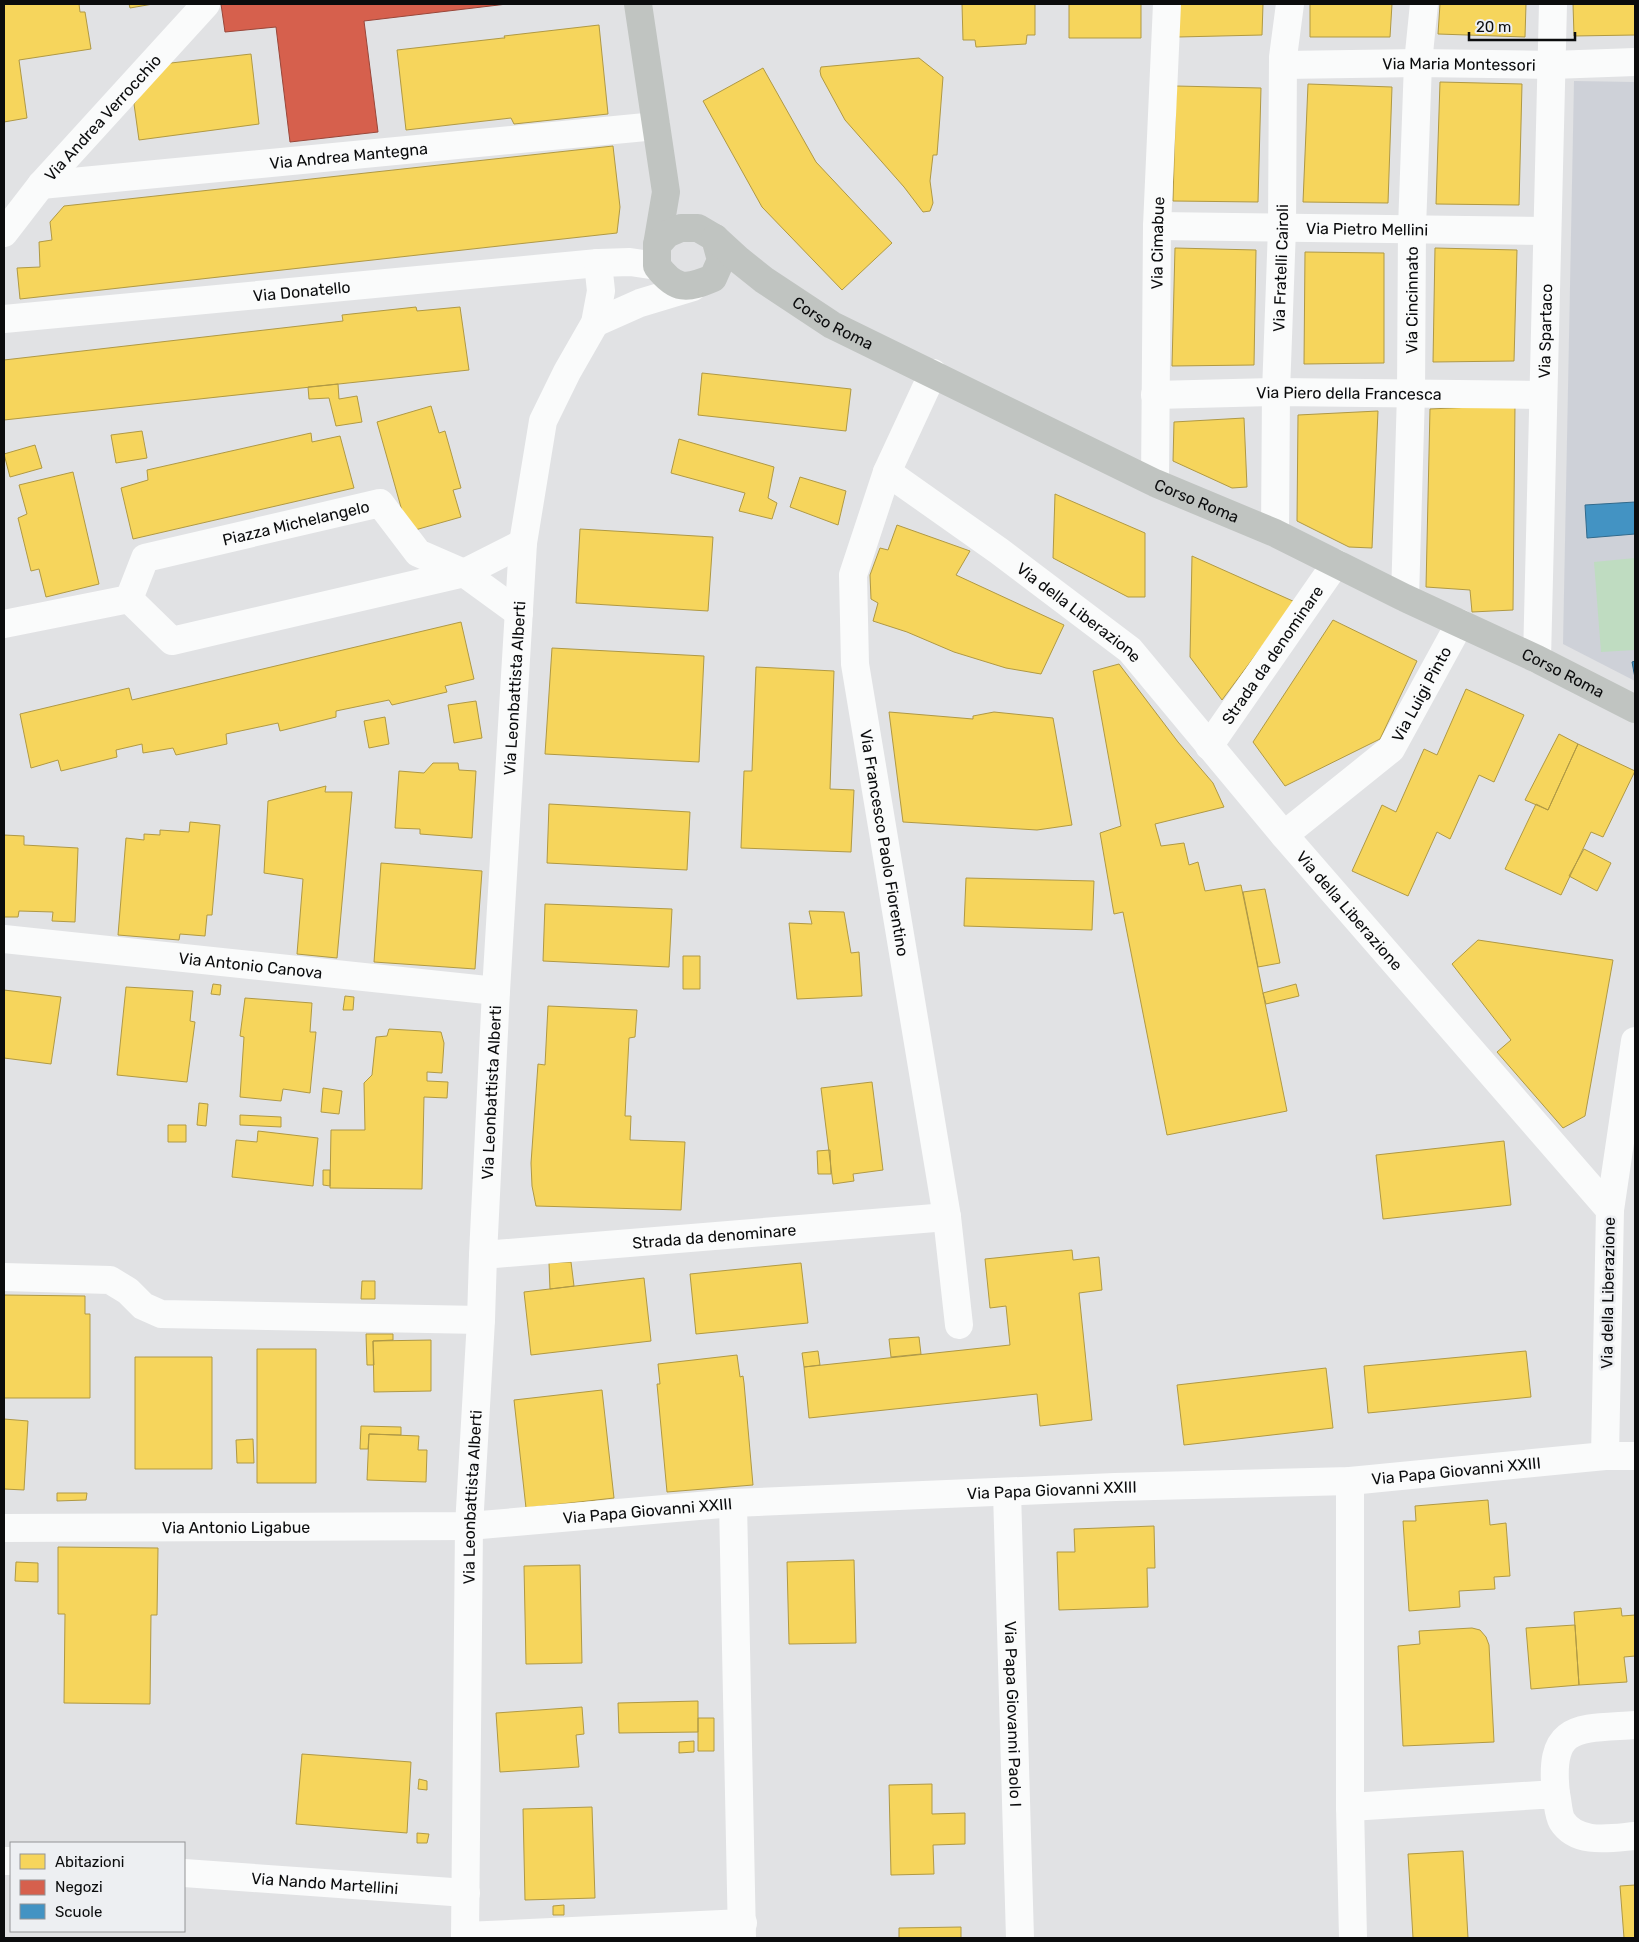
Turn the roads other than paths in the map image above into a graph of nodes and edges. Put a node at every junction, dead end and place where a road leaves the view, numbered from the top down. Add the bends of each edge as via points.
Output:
1 (638, 4) edge
2 (1167, 4) edge
3 (1290, 4) edge
4 (1424, 4) edge
5 (1552, 4) edge
6 (200, 7) edge
7 (1635, 62) edge
8 (1418, 63) junction
9 (1552, 65) junction
10 (1283, 66) junction
11 (656, 126) junction
12 (41, 185) junction
13 (1157, 226) junction
14 (1282, 228) junction
15 (1412, 228) junction
16 (1547, 231) junction
17 (4, 233) edge
18 (715, 238) junction
19 (660, 262) junction
20 (598, 263) junction
21 (764, 280) junction
22 (703, 282) junction
23 (4, 319) edge
24 (595, 323) junction
25 (933, 373) junction
26 (1276, 392) junction
27 (1411, 393) junction
28 (1155, 395) junction
29 (1543, 395) junction
30 (887, 472) junction
31 (1155, 483) junction
32 (1275, 533) junction
33 (523, 543) junction
34 (1336, 563) junction
35 (464, 573) junction
36 (1405, 598) junction
37 (129, 599) junction
38 (519, 613) junction
39 (1460, 623) junction
40 (4, 624) edge
41 (1537, 659) junction
42 (1635, 709) edge
43 (1209, 746) junction
44 (1284, 835) junction
45 (4, 939) edge
46 (496, 991) junction
47 (1635, 1041) edge
48 (1610, 1210) junction
49 (947, 1217) junction
50 (483, 1254) junction
51 (4, 1278) edge
52 (481, 1320) junction
53 (959, 1325) dead end
54 (1605, 1456) junction
55 (1635, 1456) edge
56 (1350, 1481) junction
57 (1007, 1492) junction
58 (733, 1503) junction
59 (469, 1526) junction
60 (4, 1528) edge
61 (1635, 1725) edge
62 (1556, 1794) junction
63 (1350, 1807) junction
64 (1635, 1836) edge
65 (185, 1873) edge
66 (466, 1893) junction
67 (742, 1931) edge
68 (465, 1937) edge
69 (1020, 1938) edge
70 (1353, 1938) edge

1 - 11 main road
2 - 13 street, Via Cimabue
3 - 10 street, Via Fratelli Cairoli
4 - 8 street, Via Cincinnato
5 - 9 street, Via Spartaco
6 - 12 street, Via Andrea Verrocchio
7 - 9 street, Via Maria Montessori
8 - 9 street, Via Maria Montessori
8 - 10 street, Via Maria Montessori
8 - 15 street, Via Cincinnato
9 - 16 street, Via Spartaco
10 - 14 street, Via Fratelli Cairoli
11 - 12 street, Via Andrea Mantegna
11 - 19 main road via 666,192
12 - 17 street, Via Andrea Verrocchio
13 - 14 street, Via Pietro Mellini
13 - 28 street, Via Cimabue
14 - 15 street, Via Pietro Mellini
14 - 26 street, Via Fratelli Cairoli
15 - 16 street, Via Pietro Mellini
15 - 27 street, Via Cincinnato
16 - 29 street, Via Spartaco
18 - 19 main road via 698,228 681,228 667,234
18 - 21 main road, Corso Roma
18 - 22 main road via 720,260
19 - 20 street
19 - 22 main road via 674,284
19 - 24 street via 638,302
20 - 23 street, Via Donatello
20 - 24 street, Via Leonbattista Alberti via 601,291
21 - 22 main road, Corso Roma via 735,276
21 - 25 main road, Corso Roma via 832,325
22 - 24 street via 640,303
24 - 33 street, Via Leonbattista Alberti via 543,421
25 - 30 street, Via Francesco Paolo Fiorentino
25 - 31 main road, Corso Roma
26 - 27 street, Via Piero della Francesca
26 - 28 street, Via Piero della Francesca
26 - 32 street, Via Fratelli Cairoli
27 - 29 street, Via Piero della Francesca
27 - 36 street, Via Cincinnato
28 - 31 street, Via Cimabue
29 - 41 street, Via Spartaco
30 - 43 street, Via della Liberazione via 1130,650
30 - 49 street, Via Francesco Paolo Fiorentino via 853,575 855,664
31 - 32 main road, Corso Roma
32 - 34 main road, Corso Roma
33 - 35 street
33 - 38 street, Via Leonbattista Alberti
34 - 36 main road, Corso Roma
34 - 43 street, Strada da denominare
35 - 37 street via 172,641
35 - 37 street, Piazza Michelangelo via 418,553 380,502 145,558
35 - 38 street, Piazza Michelangelo
36 - 39 main road, Corso Roma
37 - 40 street
38 - 46 street, Via Leonbattista Alberti
39 - 41 main road, Corso Roma
39 - 44 street, Via Luigi Pinto via 1391,749
41 - 42 main road, Corso Roma
43 - 44 street, Via della Liberazione
44 - 48 street, Via della Liberazione
45 - 46 street, Via Antonio Canova
46 - 50 street, Via Leonbattista Alberti
47 - 48 street
48 - 54 street, Via della Liberazione
49 - 50 street, Strada da denominare
49 - 53 street, Via Francesco Paolo Fiorentino
50 - 52 street, Via Leonbattista Alberti
51 - 52 street via 110,1280 143,1306 161,1314
52 - 59 street, Via Leonbattista Alberti
54 - 55 street, Via Papa Giovanni XXIII
54 - 56 street, Via Papa Giovanni XXIII
56 - 57 street, Via Papa Giovanni XXIII
56 - 63 street
57 - 58 street, Via Papa Giovanni XXIII
57 - 69 street, Via Papa Giovanni Paolo I
58 - 59 street, Via Papa Giovanni XXIII
58 - 67 street
59 - 60 street, Via Antonio Ligabue
59 - 66 street, Via Leonbattista Alberti
61 - 62 street via 1571,1733 1561,1743 1556,1758
62 - 63 street
62 - 64 street via 1561,1820 1571,1832 1593,1838
63 - 70 street
65 - 66 street, Via Nando Martellini
66 - 68 street, Via Leonbattista Alberti
67 - 68 street

